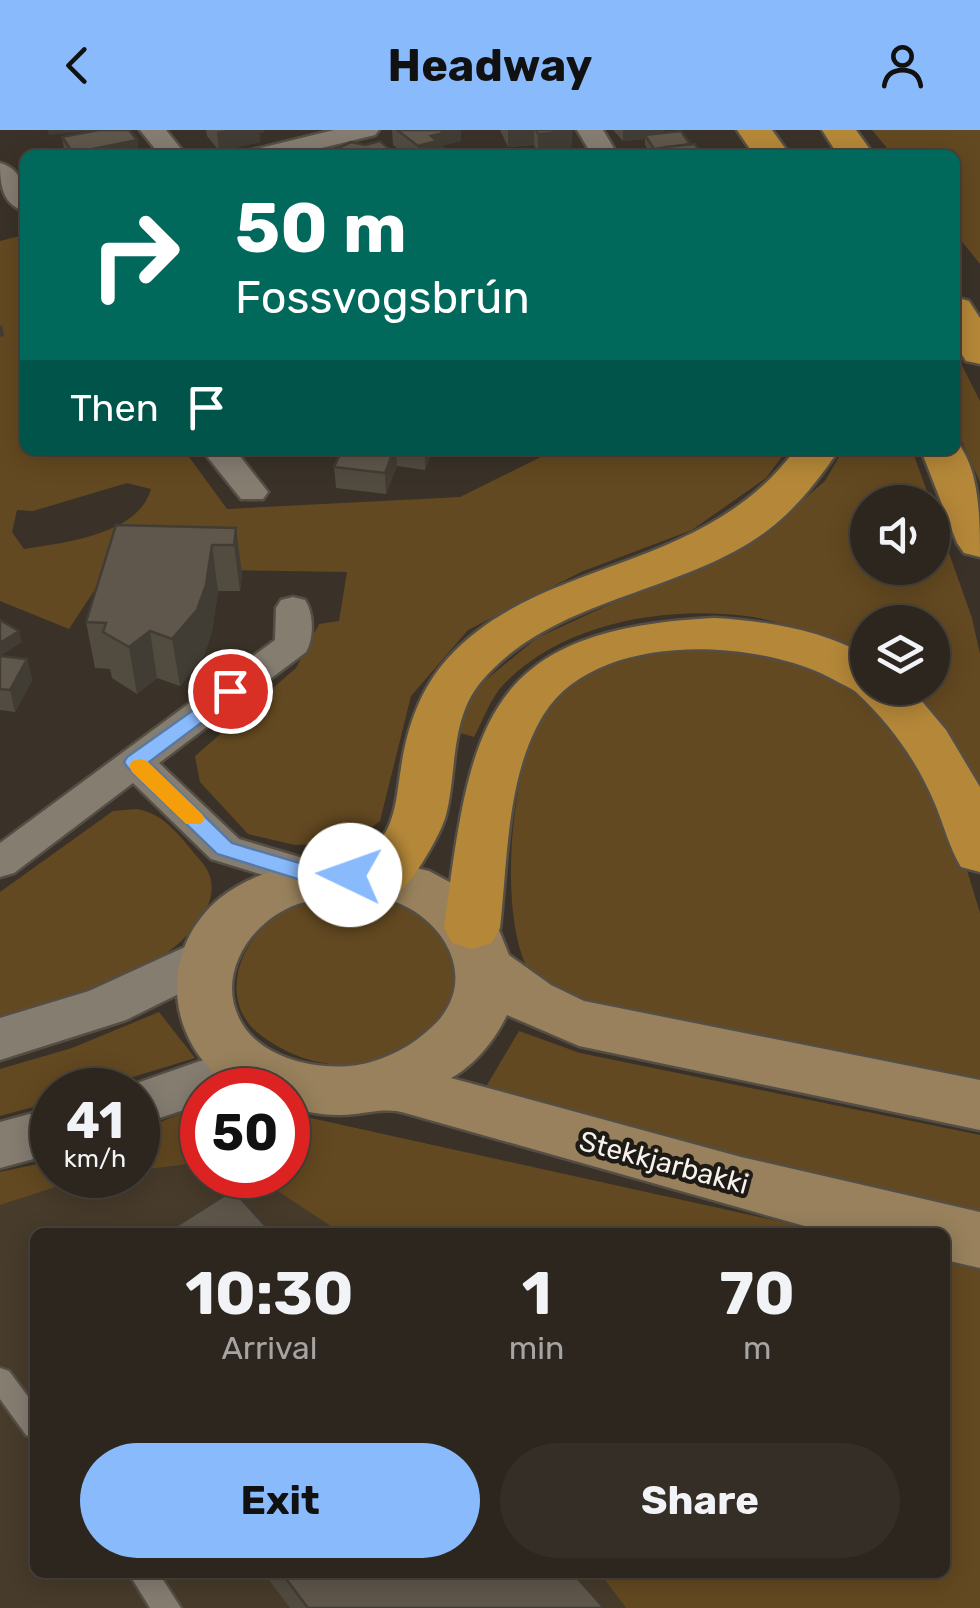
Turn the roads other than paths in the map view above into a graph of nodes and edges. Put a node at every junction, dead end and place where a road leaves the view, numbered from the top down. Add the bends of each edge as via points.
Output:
1 (154, 130) edge
2 (366, 130) edge
3 (169, 150) edge
4 (282, 150) edge
5 (0, 171) edge
6 (20, 197) edge
7 (960, 318) edge
8 (980, 352) edge
9 (222, 455) edge
10 (813, 455) edge
11 (946, 455) edge
12 (252, 492) dead end
13 (980, 543) edge
14 (293, 608) dead end
15 (850, 668) edge
16 (895, 705) edge
17 (135, 762) junction
18 (224, 848) junction
19 (980, 853) edge
20 (0, 863) edge
21 (381, 877) junction
22 (320, 878) junction
23 (218, 941) junction
24 (480, 948) junction
25 (0, 1039) edge
26 (255, 1068) edge
27 (386, 1084) junction
28 (310, 1087) edge
29 (980, 1105) edge
30 (30, 1138) edge
31 (0, 1146) edge
32 (928, 1228) edge
33 (0, 1379) edge
34 (30, 1420) edge
35 (145, 1578) edge
36 (167, 1608) edge

1 - 3 street
2 - 4 street
5 - 6 street
7 - 8 highway
9 - 12 street
10 - 21 highway via 784,493 748,522 550,611 474,660 435,714 416,824
11 - 13 highway
14 - 17 street via 292,644
15 - 24 highway via 792,644 682,632 572,664 543,683 510,732 489,807
16 - 19 highway via 930,743
17 - 18 street
17 - 20 street
18 - 22 street
18 - 23 street via 230,886
21 - 22 main road
21 - 24 main road via 449,904
22 - 23 main road via 253,904
23 - 25 street via 155,986 82,1018
23 - 26 main road via 203,978 210,1022 232,1052
24 - 27 main road via 486,992 463,1038 416,1073
24 - 29 main road via 516,996 549,1014
27 - 28 main road
27 - 32 main road, Stekkjarbakki via 669,1166
30 - 31 street
33 - 34 lane
35 - 36 lane

